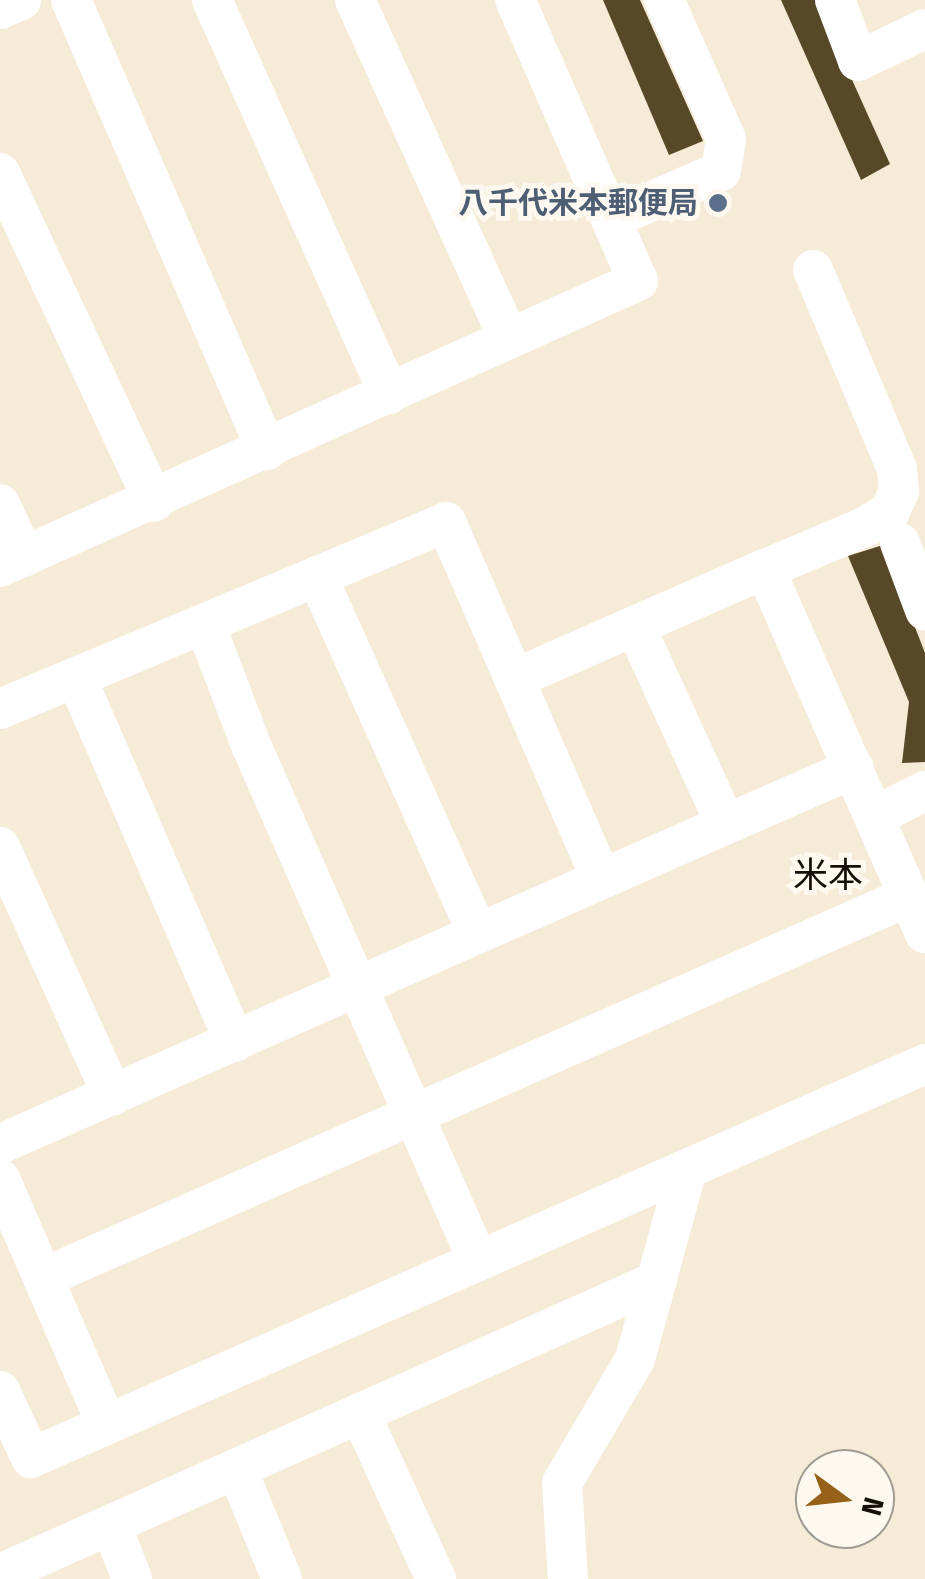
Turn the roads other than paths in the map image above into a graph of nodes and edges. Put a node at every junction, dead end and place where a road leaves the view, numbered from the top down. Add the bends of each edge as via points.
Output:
1 (21, 0) edge
2 (71, 0) edge
3 (212, 0) edge
4 (355, 0) edge
5 (514, 0) edge
6 (664, 0) edge
7 (834, 0) edge
8 (0, 9) edge
9 (925, 29) edge
10 (0, 173) edge
11 (611, 219) junction
12 (813, 270) dead end
13 (510, 340) junction
14 (390, 394) junction
15 (267, 450) junction
16 (154, 502) junction
17 (0, 504) edge
18 (900, 542) dead end
19 (12, 562) edge
20 (765, 569) junction
21 (317, 576) junction
22 (925, 610) edge
23 (204, 624) junction
24 (635, 626) junction
25 (76, 677) junction
26 (514, 679) junction
27 (0, 709) edge
28 (854, 768) junction
29 (925, 791) edge
30 (875, 816) junction
31 (726, 823) junction
32 (0, 847) edge
33 (600, 876) junction
34 (909, 896) junction
35 (478, 932) junction
36 (925, 932) edge
37 (358, 988) junction
38 (235, 1042) junction
39 (925, 1064) edge
40 (113, 1096) junction
41 (416, 1118) junction
42 (0, 1144) edge
43 (687, 1169) junction
44 (0, 1179) edge
45 (478, 1261) junction
46 (43, 1278) junction
47 (657, 1281) junction
48 (0, 1392) edge
49 (360, 1414) junction
50 (106, 1425) junction
51 (15, 1465) edge
52 (237, 1468) junction
53 (111, 1525) junction
54 (0, 1574) edge
55 (132, 1579) edge
56 (282, 1579) edge
57 (436, 1579) edge
58 (568, 1579) edge

1 - 8 street
2 - 15 street
3 - 14 street
4 - 13 street
5 - 11 street
6 - 11 street via 726,140 720,171
7 - 9 street via 858,60
10 - 16 street
11 - 13 street via 638,281
12 - 20 street via 897,469 899,491 890,511 866,526
13 - 14 street
14 - 15 street
15 - 16 street
16 - 19 street
17 - 19 street
18 - 22 street
20 - 24 street
20 - 28 street
21 - 23 street
21 - 26 street via 446,522
21 - 35 street
23 - 25 street
23 - 37 street
24 - 26 street
24 - 31 street
25 - 27 street
25 - 38 street
26 - 33 street
28 - 30 street
28 - 31 street
29 - 30 street
30 - 34 street
31 - 33 street
32 - 40 street
33 - 35 street
34 - 36 street
34 - 41 street
35 - 37 street
37 - 38 street
37 - 41 street
38 - 40 street
39 - 43 street
40 - 42 street
41 - 45 street
41 - 46 street
43 - 45 street
43 - 47 street
44 - 46 street
45 - 50 street
46 - 50 street
47 - 49 street
47 - 58 street via 635,1359 562,1483
48 - 51 street
49 - 52 street
49 - 57 street
50 - 51 street
52 - 53 street
52 - 56 street
53 - 54 street
53 - 55 street

